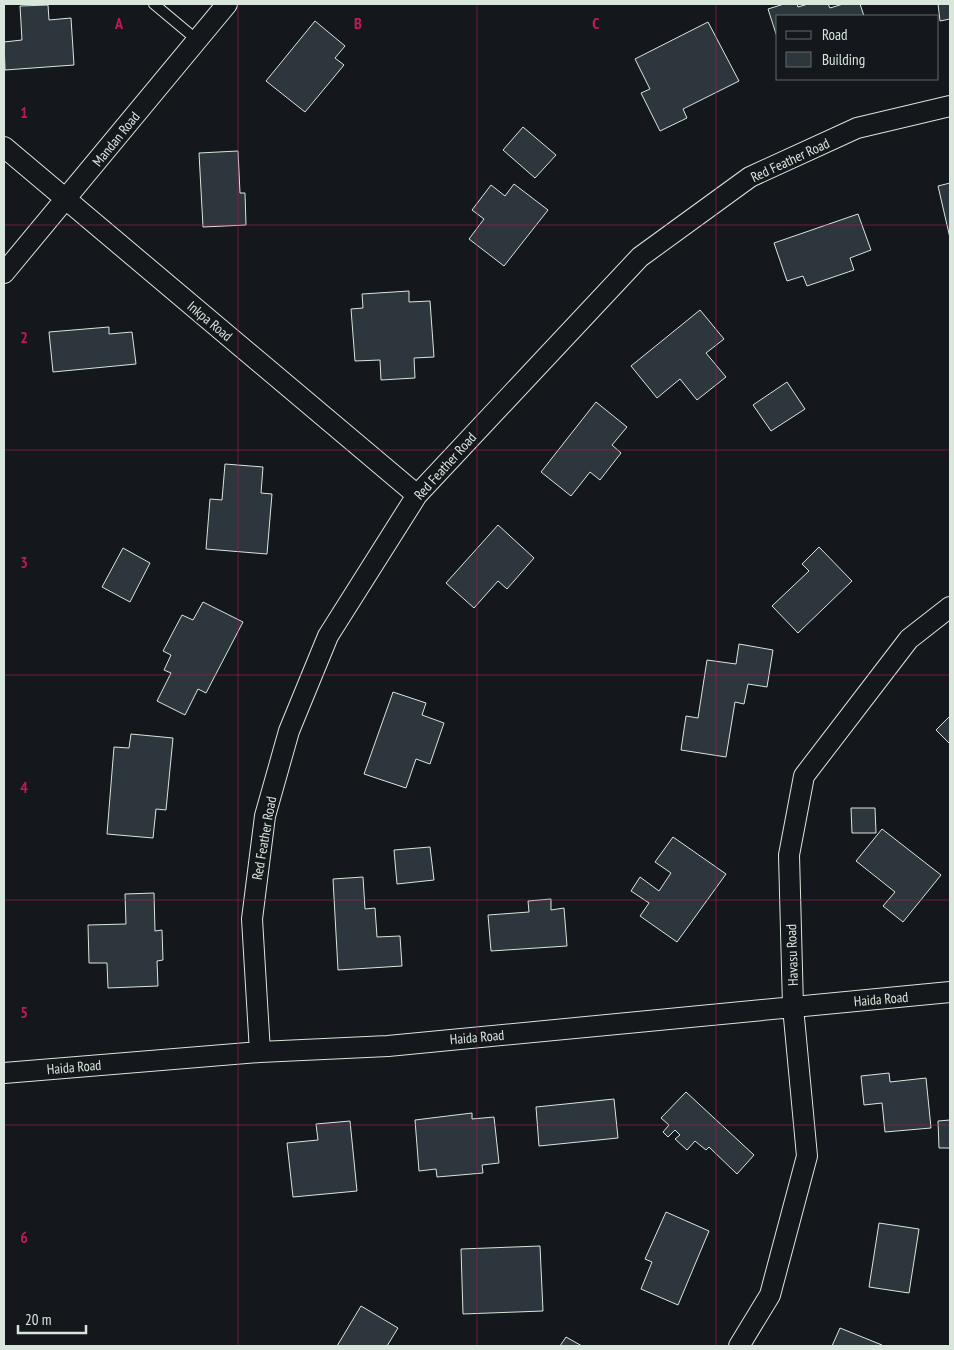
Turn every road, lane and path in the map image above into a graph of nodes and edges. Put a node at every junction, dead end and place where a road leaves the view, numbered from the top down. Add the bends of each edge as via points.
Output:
1 (154, 4) edge
2 (227, 4) edge
3 (197, 40) junction
4 (950, 106) edge
5 (4, 147) edge
6 (66, 200) junction
7 (4, 274) edge
8 (417, 495) junction
9 (950, 607) edge
10 (950, 992) edge
11 (793, 1007) junction
12 (260, 1052) junction
13 (4, 1073) edge
14 (739, 1346) edge

1 - 3 lane
2 - 3 street, Mandan Road
3 - 6 street, Mandan Road
4 - 8 street, Red Feather Road via 858,128 750,177 640,257
5 - 6 street, Inkpa Road
6 - 7 street, Mandan Road
6 - 8 street, Inkpa Road
8 - 12 street, Red Feather Road via 328,636 289,731 265,816 252,919
9 - 11 street, Havasu Road via 909,638 804,776 789,855
10 - 11 street, Haida Road
11 - 12 street, Haida Road via 388,1046
11 - 14 street, Havasu Road via 806,1156 770,1295
12 - 13 street, Haida Road

